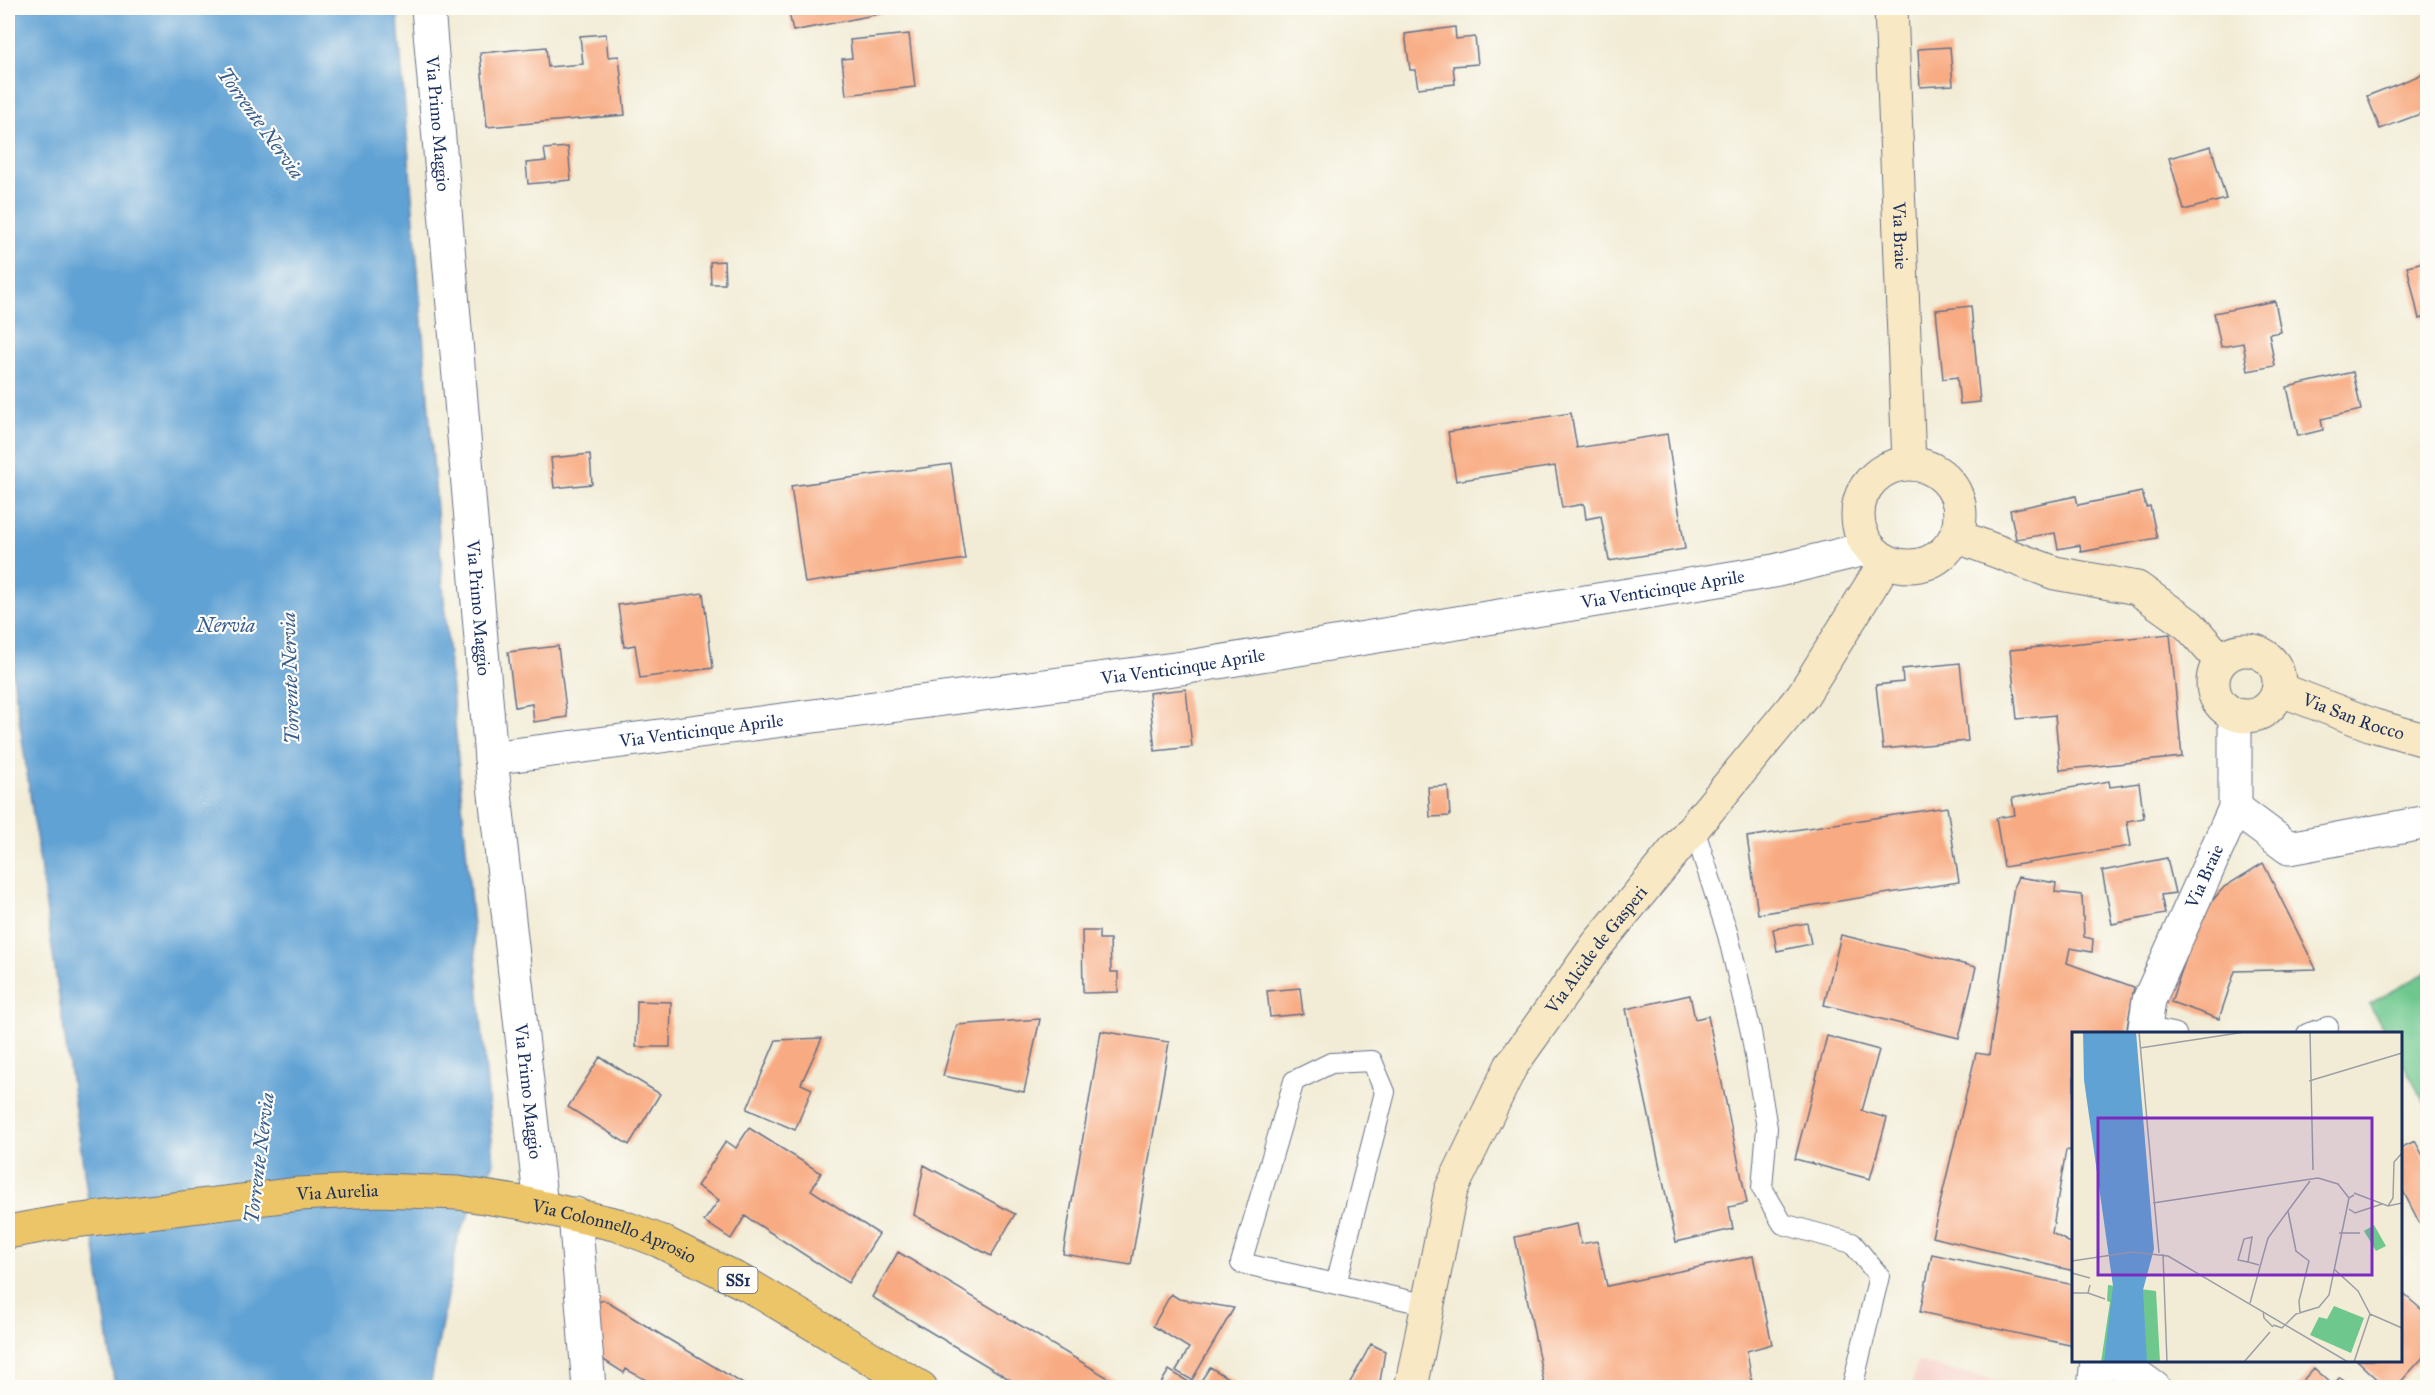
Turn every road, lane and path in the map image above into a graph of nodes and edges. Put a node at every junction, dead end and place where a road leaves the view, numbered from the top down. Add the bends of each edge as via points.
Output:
1 (428, 8) edge
2 (1891, 8) edge
3 (1909, 463) junction
4 (1956, 536) junction
5 (1877, 555) junction
6 (2221, 661) junction
7 (2278, 691) junction
8 (2235, 715) junction
9 (2427, 741) edge
10 (491, 758) junction
11 (2235, 808) junction
12 (2427, 822) edge
13 (1694, 828) junction
14 (2328, 1027) dead end
15 (2155, 1031) edge
16 (2313, 1032) edge
17 (532, 1205) junction
18 (575, 1214) junction
19 (18, 1230) edge
20 (1336, 1284) junction
21 (1428, 1305) junction
22 (2097, 1362) edge
23 (2118, 1362) edge
24 (589, 1388) edge
25 (921, 1388) edge
26 (1411, 1388) edge
27 (1852, 1388) edge
28 (2094, 1388) edge
29 (2154, 1388) edge

1 - 10 street, Via Primo Maggio
2 - 3 street, Via Braie
3 - 4 street via 1934,470 1953,487 1961,511
3 - 5 street via 1881,471 1862,492 1857,521
4 - 5 street via 1938,557 1913,566
4 - 6 street via 2055,573 2137,588 2189,625
5 - 10 street, Via Venticinque Aprile via 1182,668
5 - 13 street, Via Alcide de Gasperi via 1803,694
6 - 7 street via 2231,653 2256,652 2276,668
6 - 8 street via 2212,686 2224,709
7 - 8 street via 2271,706 2261,713
7 - 9 street, Via San Rocco
8 - 11 street, Via Braie
10 - 17 street, Via Primo Maggio
11 - 12 street via 2289,848
11 - 15 street, Via Braie via 2149,1000
13 - 21 street, Via Alcide de Gasperi via 1597,945 1511,1066 1451,1190
13 - 27 lane via 1728,935 1751,1032 1767,1128 1762,1188 1783,1224 1852,1243 1879,1276
14 - 16 lane
17 - 18 main road, Via Colonnello Aprosio / SS1
17 - 19 main road, Via Aurelia / SS1 via 458,1193 379,1190 298,1194
18 - 24 street
18 - 25 main road, Via Colonnello Aprosio / SS1 via 618,1225 704,1262
20 - 20 lane via 1385,1092 1372,1061 1331,1063 1294,1081 1241,1263
20 - 21 lane
21 - 26 street, Via Alcide de Gasperi
22 - 28 street
23 - 29 street

